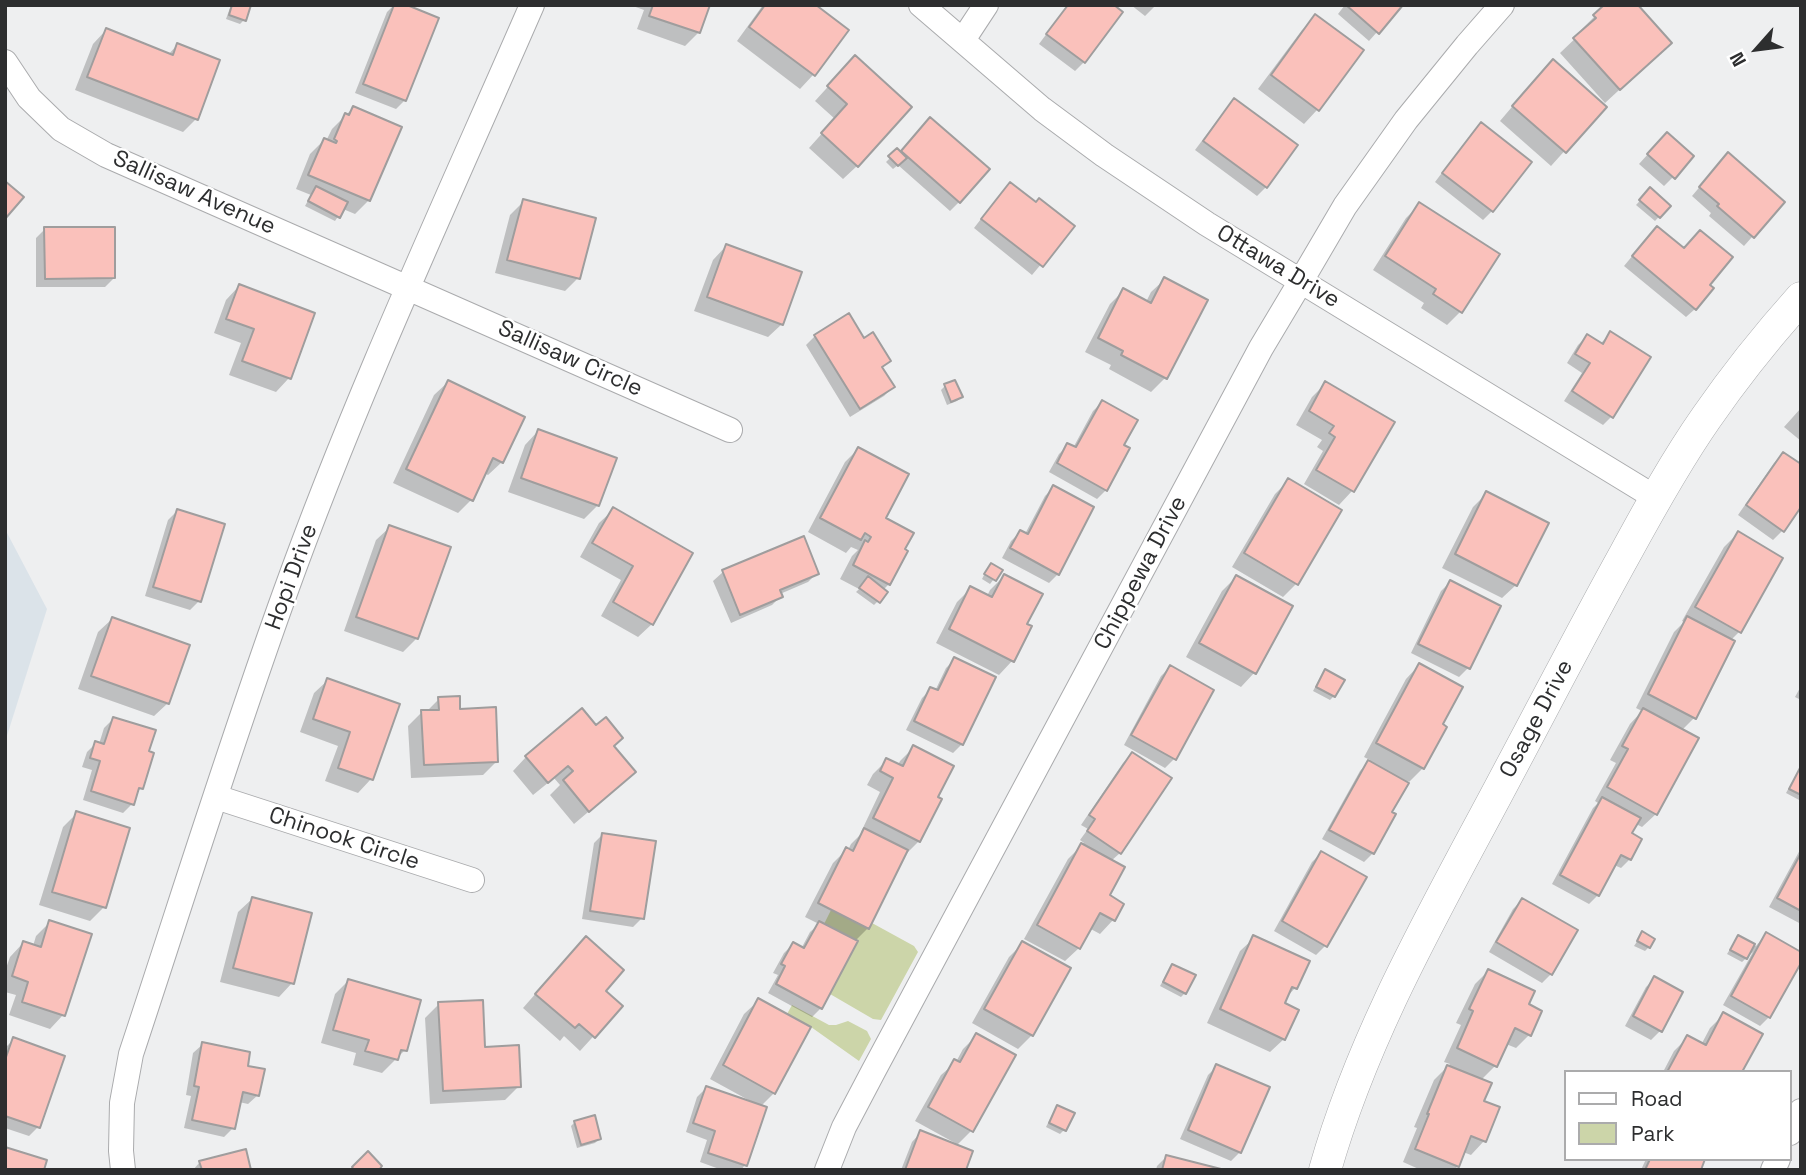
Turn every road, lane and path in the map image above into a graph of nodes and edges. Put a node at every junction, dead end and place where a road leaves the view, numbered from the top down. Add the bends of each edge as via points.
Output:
1 (532, 5) edge
2 (921, 5) edge
3 (986, 5) edge
4 (1502, 5) edge
5 (963, 40) junction
6 (5, 62) edge
7 (1301, 281) junction
8 (409, 288) junction
9 (1801, 298) edge
10 (730, 430) dead end
11 (1656, 498) junction
12 (216, 797) junction
13 (472, 880) dead end
14 (1801, 1111) edge
15 (1792, 1129) edge
16 (123, 1170) edge
17 (827, 1170) edge
18 (1325, 1170) edge

1 - 8 street, Hopi Drive
2 - 5 street, Ottawa Drive
3 - 5 street
4 - 7 street, Chippewa Drive via 1406,120 1345,206
5 - 7 street, Ottawa Drive via 1042,109 1104,155
6 - 8 street, Sallisaw Avenue via 29,97 61,128 106,155
7 - 11 street, Ottawa Drive
7 - 17 street, Chippewa Drive via 874,1070
8 - 10 street, Sallisaw Circle
8 - 12 street, Hopi Drive via 285,593
9 - 11 street, Osage Drive via 1760,344 1705,419
11 - 18 street, Osage Drive via 1410,958 1371,1041
12 - 13 street, Chinook Circle
12 - 16 street, Hopi Drive via 131,1054 122,1103
14 - 15 street

